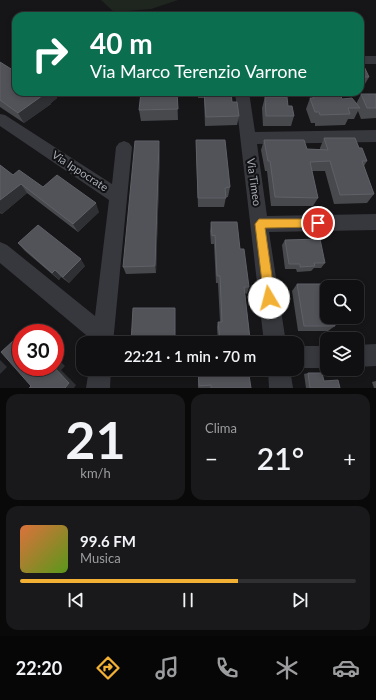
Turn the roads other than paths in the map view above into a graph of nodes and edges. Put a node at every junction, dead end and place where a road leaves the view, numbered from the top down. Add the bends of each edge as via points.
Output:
1 (364, 60) edge
2 (376, 60) edge
3 (243, 96) edge
4 (0, 118) edge
5 (376, 136) edge
6 (248, 138) junction
7 (124, 147) dead end
8 (118, 196) junction
9 (376, 222) edge
10 (259, 224) junction
11 (0, 251) edge
12 (99, 336) edge
13 (103, 336) edge
14 (274, 336) edge
15 (364, 356) edge
16 (376, 356) edge
17 (304, 357) edge
18 (320, 357) edge
19 (99, 376) edge
20 (280, 376) edge
21 (98, 388) edge
22 (281, 388) edge

1 - 2 street
3 - 6 street, Via Timeo
4 - 8 street, Via Ippocrate
5 - 6 street
6 - 10 street, Via Timeo
7 - 8 street, Via Ippocrate
8 - 13 street
9 - 10 street
10 - 14 street, Via Timeo
11 - 12 street
15 - 16 street
17 - 18 street
19 - 21 street
20 - 22 street

